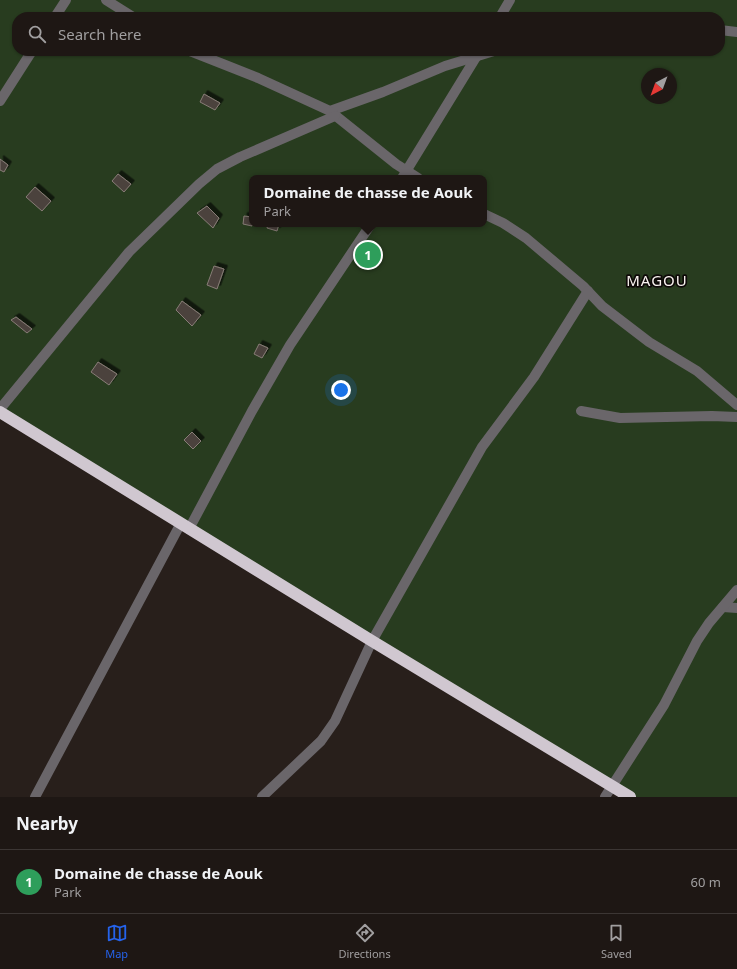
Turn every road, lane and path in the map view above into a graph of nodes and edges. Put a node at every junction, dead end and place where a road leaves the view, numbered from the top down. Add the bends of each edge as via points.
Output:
1 (66, 0) edge
2 (106, 0) edge
3 (510, 0) edge
4 (58, 12) edge
5 (125, 12) edge
6 (503, 12) edge
7 (725, 31) edge
8 (737, 32) edge
9 (29, 56) edge
10 (203, 56) edge
11 (471, 56) edge
12 (477, 56) edge
13 (0, 100) edge
14 (332, 113) junction
15 (404, 174) edge
16 (487, 215) edge
17 (369, 227) edge
18 (588, 291) junction
19 (737, 405) edge
20 (0, 408) edge
21 (581, 411) dead end
22 (0, 412) edge
23 (737, 417) edge
24 (185, 526) junction
25 (737, 590) edge
26 (723, 607) junction
27 (737, 608) edge
28 (372, 641) junction
29 (612, 785) junction
30 (35, 797) edge
31 (262, 797) edge
32 (605, 797) edge
33 (630, 797) edge

1 - 4 street
2 - 5 street
3 - 6 street
7 - 8 street
9 - 13 street
10 - 14 street via 258,78
11 - 14 street
12 - 15 street
14 - 15 street
14 - 20 street via 217,169 199,184 129,252
16 - 18 street via 526,238
17 - 24 street via 290,345
18 - 19 street via 602,306 639,334 697,371
18 - 28 street via 534,377 482,447
21 - 23 street via 620,418
22 - 24 highway
24 - 28 highway
24 - 30 street
25 - 26 street
26 - 27 street
26 - 29 street via 697,642 664,705
28 - 29 highway
28 - 31 street via 335,721 321,741
29 - 32 street
29 - 33 highway

